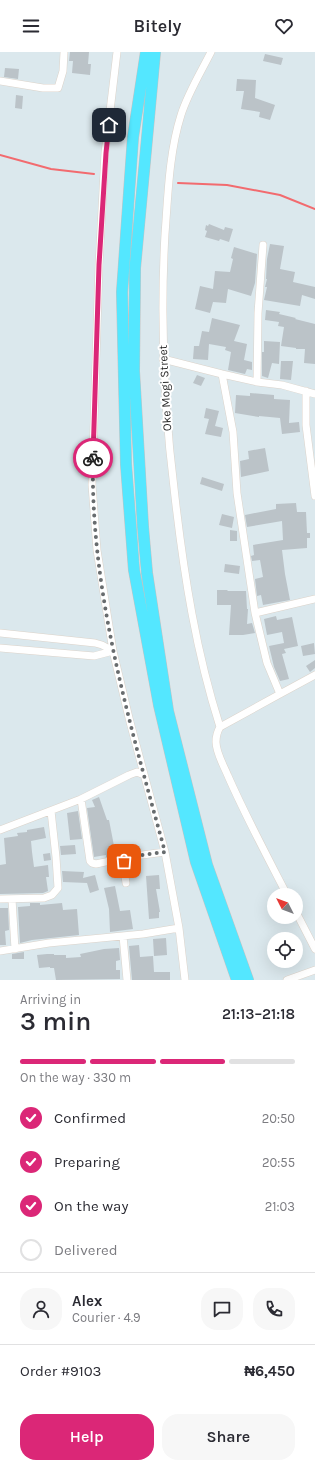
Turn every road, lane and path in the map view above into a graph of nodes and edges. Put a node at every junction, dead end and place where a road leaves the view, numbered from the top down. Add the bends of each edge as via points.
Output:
1 (64, 52) edge
2 (117, 52) edge
3 (146, 52) edge
4 (155, 52) edge
5 (211, 52) edge
6 (0, 81) edge
7 (263, 245) dead end
8 (163, 359) junction
9 (222, 374) junction
10 (257, 382) junction
11 (306, 391) junction
12 (315, 394) edge
13 (315, 496) edge
14 (315, 599) edge
15 (255, 613) junction
16 (0, 633) edge
17 (33, 636) junction
18 (0, 648) edge
19 (31, 651) junction
20 (113, 651) junction
21 (315, 675) edge
22 (280, 694) junction
23 (220, 727) junction
24 (144, 775) junction
25 (81, 799) junction
26 (186, 800) junction
27 (51, 811) junction
28 (0, 830) edge
29 (165, 852) junction
30 (110, 861) dead end
31 (126, 883) dead end
32 (283, 888) edge
33 (0, 899) edge
34 (12, 899) junction
35 (302, 924) edge
36 (180, 928) junction
37 (123, 936) junction
38 (15, 949) junction
39 (315, 949) edge
40 (0, 951) edge
41 (315, 970) edge
42 (127, 980) edge
43 (185, 980) edge
44 (237, 980) edge
45 (248, 980) edge
46 (287, 980) edge

1 - 6 street via 63,71 58,88
2 - 20 street via 106,153 100,250 92,484 97,550
3 - 26 highway via 133,137 122,292 126,464 134,570 159,705
4 - 26 highway via 135,268 134,371 147,573 168,711
5 - 8 street, Oke Mogi Street via 182,115 175,143 168,188 163,277
7 - 10 street via 258,313
8 - 9 street
8 - 23 street, Oke Mogi Street via 172,473 189,601 207,687
9 - 10 street
9 - 15 street via 233,432 237,493
10 - 11 street
11 - 12 street
11 - 13 street via 306,425
14 - 15 street
15 - 22 street via 267,663
16 - 17 street
17 - 19 street
17 - 20 street via 95,643
18 - 19 street
19 - 20 street via 94,656
20 - 24 street
21 - 22 street
22 - 23 street
23 - 32 street via 216,742 218,754 246,817
24 - 25 street via 137,772 129,775
24 - 29 street
25 - 27 street
25 - 30 street via 90,861 96,864
26 - 44 highway via 196,862
26 - 45 highway
27 - 28 street
27 - 34 street via 58,888 52,895 44,898
29 - 31 street via 128,857 123,865
29 - 36 street
33 - 34 street
34 - 38 street
35 - 39 street
36 - 37 street
36 - 43 street
37 - 38 street
37 - 42 street
38 - 40 street
41 - 46 street

